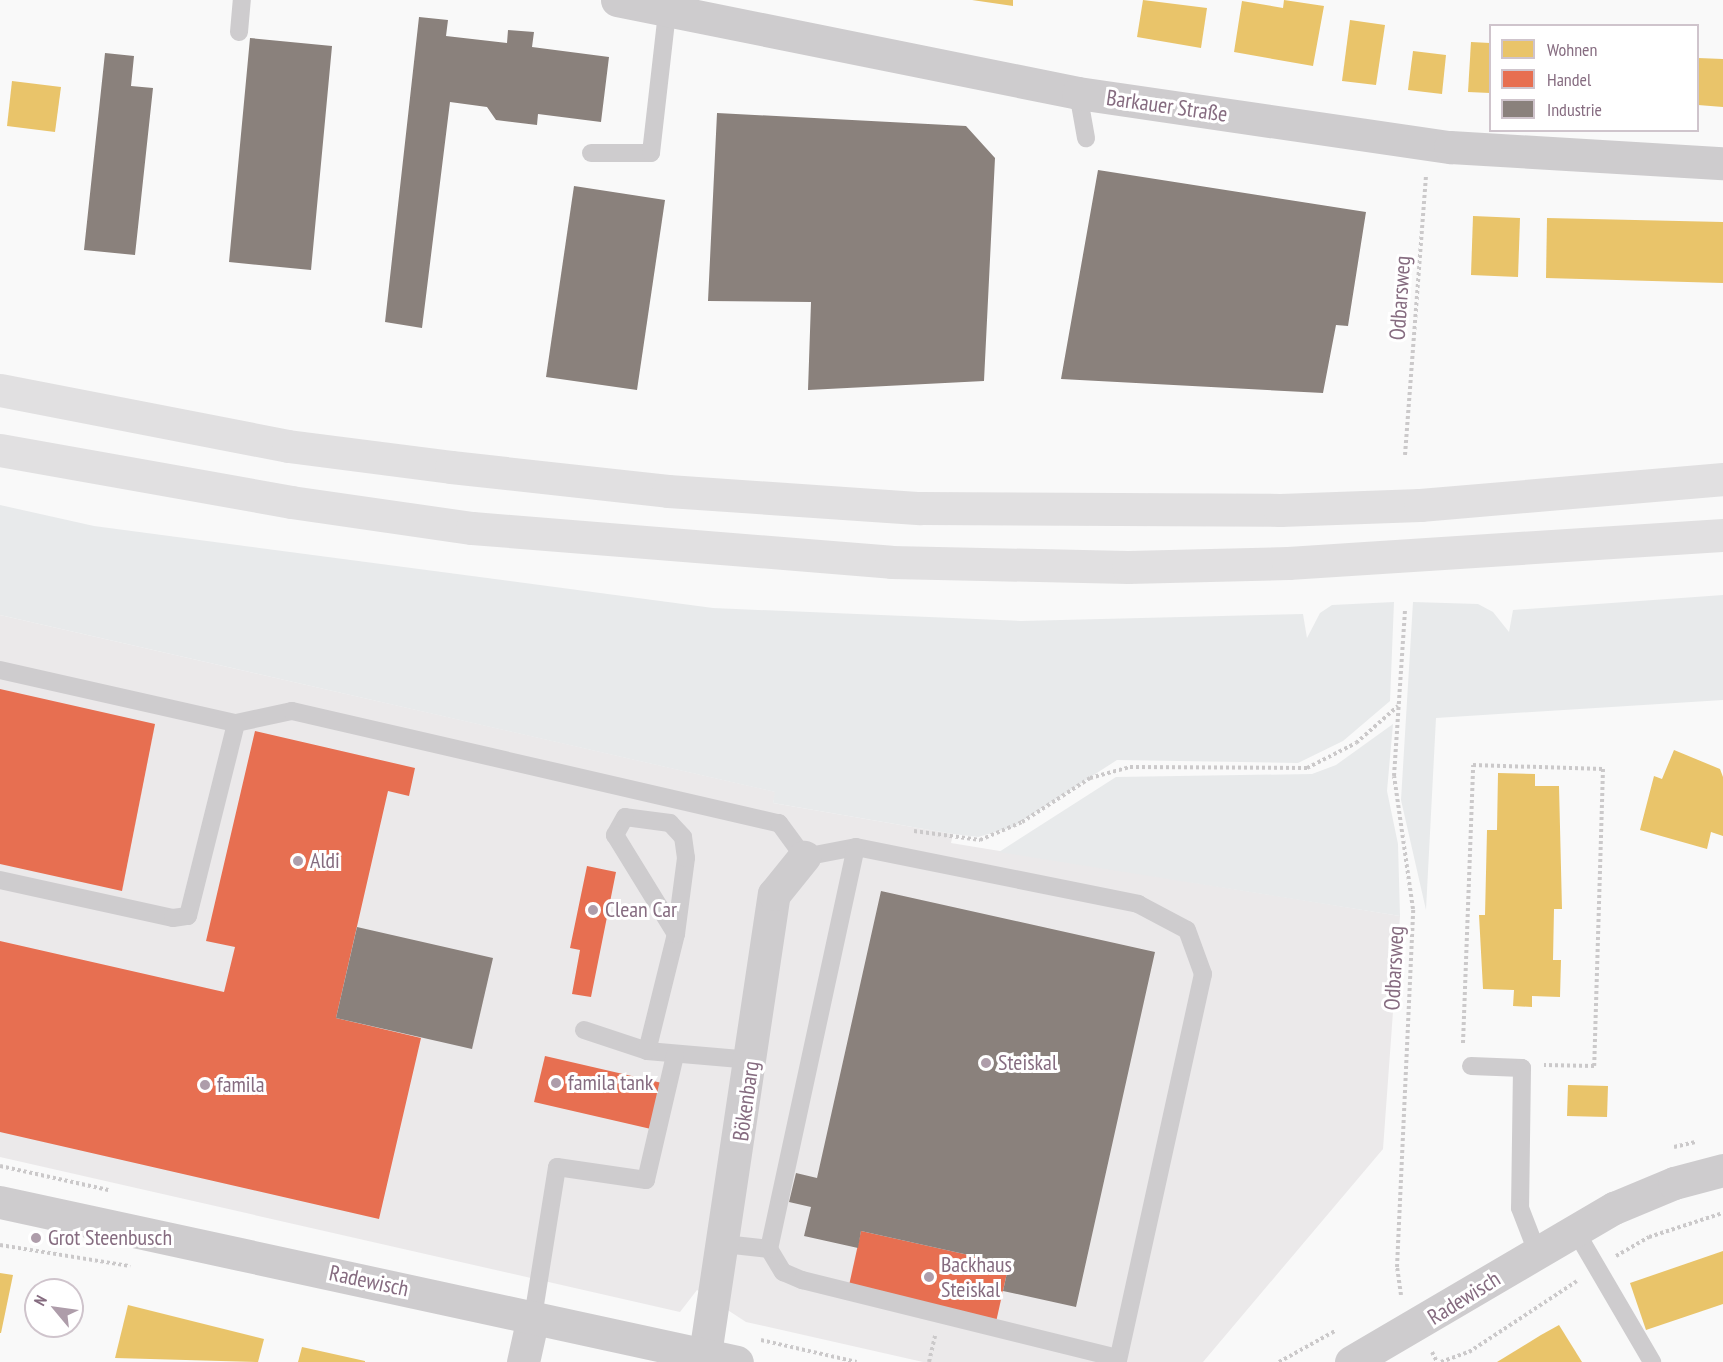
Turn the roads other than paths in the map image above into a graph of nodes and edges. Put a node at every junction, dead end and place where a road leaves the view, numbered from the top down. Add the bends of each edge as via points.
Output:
1 (242, 0) edge
2 (617, 0) edge
3 (667, 12) junction
4 (239, 32) dead end
5 (1078, 93) junction
6 (1086, 138) dead end
7 (591, 153) dead end
8 (1723, 163) edge
9 (0, 390) edge
10 (0, 450) edge
11 (1723, 479) edge
12 (1723, 536) edge
13 (0, 670) edge
14 (236, 723) junction
15 (856, 847) junction
16 (804, 857) junction
17 (0, 880) edge
18 (675, 934) junction
19 (584, 1030) dead end
20 (647, 1051) junction
21 (675, 1055) junction
22 (752, 1060) junction
23 (1471, 1066) road end
24 (1723, 1170) edge
25 (0, 1202) edge
26 (1575, 1230) junction
27 (724, 1244) junction
28 (769, 1249) junction
29 (1537, 1252) junction
30 (533, 1317) junction
31 (705, 1354) junction
32 (1118, 1360) edge
33 (523, 1362) edge
34 (737, 1362) edge
35 (1351, 1362) edge
36 (1652, 1362) edge

1 - 4 lane
2 - 3 street, Barkauer Straße
3 - 5 street, Barkauer Straße
3 - 7 lane via 651,153
5 - 6 lane
5 - 8 street, Barkauer Straße via 1428,144
9 - 11 highway via 276,444 440,466 668,491 920,508 1280,510 1420,505
10 - 12 highway via 291,502 472,528 891,562 1128,567 1288,563
13 - 14 lane
14 - 16 lane via 292,711 779,823
14 - 17 lane via 188,916 173,918
15 - 16 lane
15 - 28 lane
15 - 32 lane via 1138,904 1188,930 1203,974
16 - 22 street, Bökenbarg via 774,894
18 - 18 lane via 686,858 683,837 670,823 625,817 615,835
18 - 20 lane
19 - 20 lane
20 - 21 lane
21 - 22 lane
21 - 30 lane via 646,1180 557,1167
22 - 27 street, Bökenbarg
23 - 29 lane via 1522,1068 1520,1208
24 - 26 street, Radewisch via 1647,1193
25 - 30 street, Radewisch
26 - 29 street, Radewisch
26 - 36 lane
27 - 28 lane
27 - 31 street, Bökenbarg
28 - 32 lane via 783,1272 802,1280
29 - 35 street, Radewisch via 1418,1326
30 - 31 street, Radewisch
30 - 33 street
31 - 34 street, Radewisch

